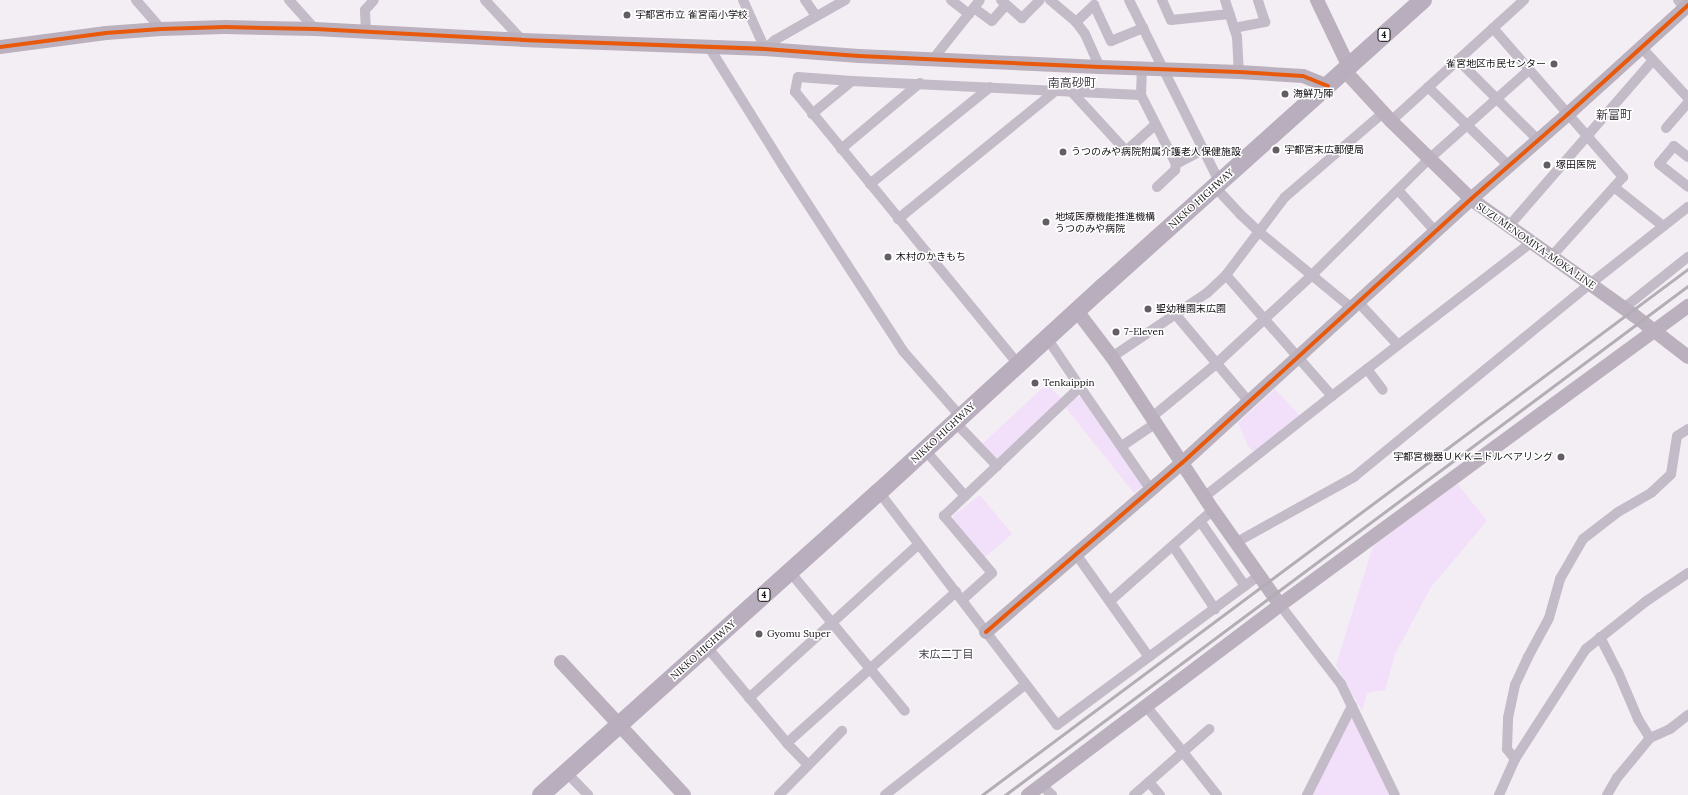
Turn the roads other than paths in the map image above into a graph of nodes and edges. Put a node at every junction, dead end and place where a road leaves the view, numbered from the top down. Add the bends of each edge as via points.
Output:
1 (136, 0) edge
2 (290, 0) edge
3 (374, 0) edge
4 (485, 0) edge
5 (743, 0) edge
6 (805, 0) edge
7 (845, 0) edge
8 (951, 0) edge
9 (1040, 0) edge
10 (1050, 0) edge
11 (1141, 0) edge
12 (1162, 0) edge
13 (1225, 0) edge
14 (1258, 0) edge
15 (1317, 0) edge
16 (1423, 0) edge
17 (1524, 0) edge
18 (1130, 1) edge
19 (1003, 2) edge
20 (1684, 4) edge
21 (975, 7) edge
22 (1230, 14) junction
23 (816, 16) junction
24 (1076, 22) junction
25 (1143, 28) junction
26 (1234, 28) junction
27 (1493, 28) junction
28 (161, 29) junction
29 (315, 29) junction
30 (366, 32) junction
31 (522, 40) junction
32 (1641, 46) junction
33 (0, 47) edge
34 (709, 47) junction
35 (765, 49) junction
36 (933, 59) junction
37 (1458, 60) junction
38 (1653, 60) junction
39 (1100, 67) junction
40 (1142, 68) junction
41 (1164, 69) junction
42 (1347, 69) junction
43 (1530, 69) junction
44 (1239, 72) junction
45 (852, 81) junction
46 (920, 83) junction
47 (1328, 86) junction
48 (990, 87) junction
49 (1428, 87) junction
50 (1056, 90) junction
51 (1071, 91) junction
52 (1686, 92) edge
53 (1141, 95) junction
54 (1497, 99) junction
55 (1688, 103) edge
56 (812, 114) junction
57 (1568, 114) junction
58 (1387, 117) junction
59 (1156, 124) junction
60 (1468, 125) junction
61 (1666, 128) dead end
62 (1587, 136) junction
63 (1538, 140) junction
64 (841, 149) junction
65 (1204, 149) junction
66 (1688, 157) edge
67 (1430, 159) junction
68 (1176, 164) junction
69 (1509, 166) junction
70 (870, 184) junction
71 (1218, 185) junction
72 (1157, 187) dead end
73 (1614, 187) junction
74 (1688, 187) edge
75 (1398, 190) junction
76 (1471, 200) junction
77 (1688, 207) edge
78 (898, 219) junction
79 (1664, 226) junction
80 (1508, 227) junction
81 (1258, 231) junction
82 (1436, 232) junction
83 (1531, 243) junction
84 (1551, 257) junction
85 (1688, 258) edge
86 (1226, 275) junction
87 (1312, 275) junction
88 (1590, 284) junction
89 (1356, 306) junction
90 (1688, 306) edge
91 (1624, 308) junction
92 (1077, 311) junction
93 (1176, 315) junction
94 (1265, 318) junction
95 (1654, 330) junction
96 (1047, 338) junction
97 (1398, 345) junction
98 (1112, 357) junction
99 (1688, 357) edge
100 (1298, 358) junction
101 (1018, 364) junction
102 (1216, 364) junction
103 (1367, 369) junction
104 (1080, 387) junction
105 (1383, 390) dead end
106 (1332, 396) junction
107 (1250, 402) junction
108 (958, 420) junction
109 (1154, 420) junction
110 (1688, 429) edge
111 (1122, 446) junction
112 (925, 450) junction
113 (1182, 463) junction
114 (996, 466) junction
115 (1151, 490) junction
116 (879, 492) junction
117 (965, 496) junction
118 (1204, 497) junction
119 (1213, 510) junction
120 (1200, 521) junction
121 (1236, 543) junction
122 (919, 544) junction
123 (1173, 546) junction
124 (1076, 554) junction
125 (790, 572) junction
126 (1688, 573) edge
127 (1258, 576) junction
128 (1245, 586) junction
129 (959, 596) junction
130 (1110, 600) junction
131 (1280, 605) junction
132 (1215, 609) junction
133 (833, 622) junction
134 (986, 632) junction
135 (1600, 637) junction
136 (706, 647) junction
137 (1149, 656) junction
138 (561, 662) dead end
139 (870, 670) junction
140 (1026, 684) junction
141 (749, 698) junction
142 (1146, 706) junction
143 (1352, 706) junction
144 (905, 711) dead end
145 (1688, 715) edge
146 (619, 724) junction
147 (1209, 729) dead end
148 (842, 731) dead end
149 (1650, 738) junction
150 (787, 743) junction
151 (1183, 752) junction
152 (1515, 759) junction
153 (808, 765) junction
154 (566, 772) junction
155 (1149, 782) junction
156 (1041, 785) junction
157 (542, 795) edge
158 (588, 795) edge
159 (684, 795) edge
160 (780, 795) edge
161 (885, 795) edge
162 (1028, 795) edge
163 (1052, 795) edge
164 (1134, 795) edge
165 (1160, 795) edge
166 (1217, 795) edge
167 (1307, 795) edge
168 (1395, 795) edge
169 (1500, 795) edge
170 (1607, 795) edge

1 - 28 street
2 - 29 street
3 - 30 street via 365,10
4 - 31 street
5 - 35 street
6 - 23 street
7 - 23 street
8 - 21 street
9 - 19 street via 1022,18
10 - 24 street
11 - 18 street
12 - 22 street via 1171,20
13 - 22 street
14 - 26 street via 1265,22
15 - 42 street, SUZUMENOMIYA-MOKA LINE
16 - 42 highway, 4
17 - 27 street
18 - 25 street
19 - 21 street via 992,21
20 - 32 street
21 - 36 street
22 - 26 street
23 - 35 street via 775,40
24 - 25 street via 1094,5 1112,41
24 - 39 street via 1085,34
25 - 41 street
26 - 44 street
27 - 37 street
27 - 43 street
28 - 29 street
28 - 33 street via 106,33
29 - 30 street
30 - 31 street
31 - 34 street
32 - 38 street
32 - 57 street
34 - 35 street
34 - 108 street via 903,351
35 - 36 street
36 - 39 street
37 - 49 street
37 - 54 street
38 - 52 street
38 - 62 street
39 - 40 street
40 - 41 street
40 - 53 street
41 - 44 street
41 - 65 street
42 - 47 highway, NIKKO HIGHWAY / 4
42 - 58 street, SUZUMENOMIYA-MOKA LINE
43 - 54 street
43 - 57 street
44 - 47 street via 1303,76
45 - 46 street
45 - 56 street
45 - 56 street via 798,76 795,92
46 - 48 street
46 - 64 street
47 - 71 highway, NIKKO HIGHWAY / 4
48 - 50 street
48 - 70 street
49 - 58 street
49 - 60 street
50 - 51 street
50 - 78 street
51 - 53 street
51 - 59 street via 1126,151
53 - 59 street
54 - 60 street
54 - 63 street
55 - 61 street
56 - 64 street
57 - 62 street
57 - 63 street
58 - 67 street, SUZUMENOMIYA-MOKA LINE
58 - 81 street via 1285,196
59 - 68 street
60 - 67 street
60 - 69 street
62 - 73 street via 1623,177
62 - 80 street
63 - 69 street
64 - 70 street
65 - 68 street
65 - 71 street
66 - 74 street via 1674,146 1659,164
67 - 75 street
67 - 76 street, SUZUMENOMIYA-MOKA LINE
68 - 72 street via 1175,170
69 - 76 street
70 - 78 street
71 - 81 street via 1240,214
71 - 92 highway, NIKKO HIGHWAY / 4
73 - 79 street
73 - 84 street
75 - 82 street
75 - 87 street
76 - 80 street, SUZUMENOMIYA-MOKA LINE
76 - 82 street
77 - 79 street
78 - 101 street
79 - 88 street
80 - 83 street, SUZUMENOMIYA-MOKA LINE
81 - 86 street
81 - 87 street
82 - 89 street
83 - 84 street, SUZUMENOMIYA-MOKA LINE
83 - 97 street
84 - 88 street, SUZUMENOMIYA-MOKA LINE
85 - 91 street
86 - 93 street via 1207,293
86 - 94 street
87 - 89 street
87 - 94 street
88 - 91 street, SUZUMENOMIYA-MOKA LINE
88 - 121 street via 1354,477
89 - 97 street
89 - 100 street
90 - 95 street
91 - 95 street, SUZUMENOMIYA-MOKA LINE
92 - 96 highway, NIKKO HIGHWAY / 4
92 - 98 street
93 - 98 street
93 - 102 street
94 - 100 street
94 - 102 street
95 - 99 street, SUZUMENOMIYA-MOKA LINE
95 - 131 street
96 - 101 highway, NIKKO HIGHWAY / 4
96 - 104 street
97 - 103 street
98 - 109 street
100 - 106 street
100 - 107 street
101 - 108 highway, NIKKO HIGHWAY / 4
102 - 107 street
102 - 109 street
103 - 105 street
103 - 106 street
104 - 111 street
104 - 114 street
106 - 118 street
107 - 113 street
108 - 112 highway, NIKKO HIGHWAY / 4
108 - 114 street
109 - 111 street
109 - 113 street
110 - 152 street via 1677,436 1671,474 1652,492 1618,512 1583,539 1560,579 1549,618 1515,685 1508,718 1508,749
111 - 115 street
112 - 116 highway, NIKKO HIGHWAY / 4
112 - 117 street
113 - 115 street
113 - 118 street
114 - 117 street
115 - 124 street
116 - 122 street
116 - 125 highway, NIKKO HIGHWAY / 4
117 - 129 street via 944,516 992,573
118 - 119 street
119 - 120 street
119 - 121 street
120 - 123 street
120 - 128 street
121 - 127 street
122 - 129 street
122 - 133 street
123 - 130 street
123 - 132 street
124 - 130 street
124 - 134 street
125 - 133 street
125 - 136 highway, NIKKO HIGHWAY / 4
126 - 135 street
127 - 128 street
127 - 131 street
128 - 132 street
129 - 134 street
129 - 139 street
130 - 137 street
131 - 142 street
131 - 143 street via 1341,684
132 - 137 street
133 - 139 street
133 - 141 street
134 - 140 street
135 - 149 street via 1638,719
135 - 152 street via 1586,649
136 - 141 street
136 - 146 highway, NIKKO HIGHWAY / 4
137 - 140 street via 1057,725
138 - 146 street
139 - 144 street
139 - 150 street
140 - 161 street
141 - 150 street
142 - 151 street
142 - 156 street
143 - 167 street
143 - 168 street
145 - 149 street via 1670,729
146 - 154 highway, NIKKO HIGHWAY / 4
146 - 159 street
147 - 151 street
148 - 153 street
149 - 170 street via 1617,778
150 - 153 street
151 - 155 street
151 - 166 street
152 - 169 street
153 - 160 street
154 - 157 highway, NIKKO HIGHWAY / 4
154 - 158 street
155 - 164 street
155 - 165 street
156 - 162 street
156 - 163 street

